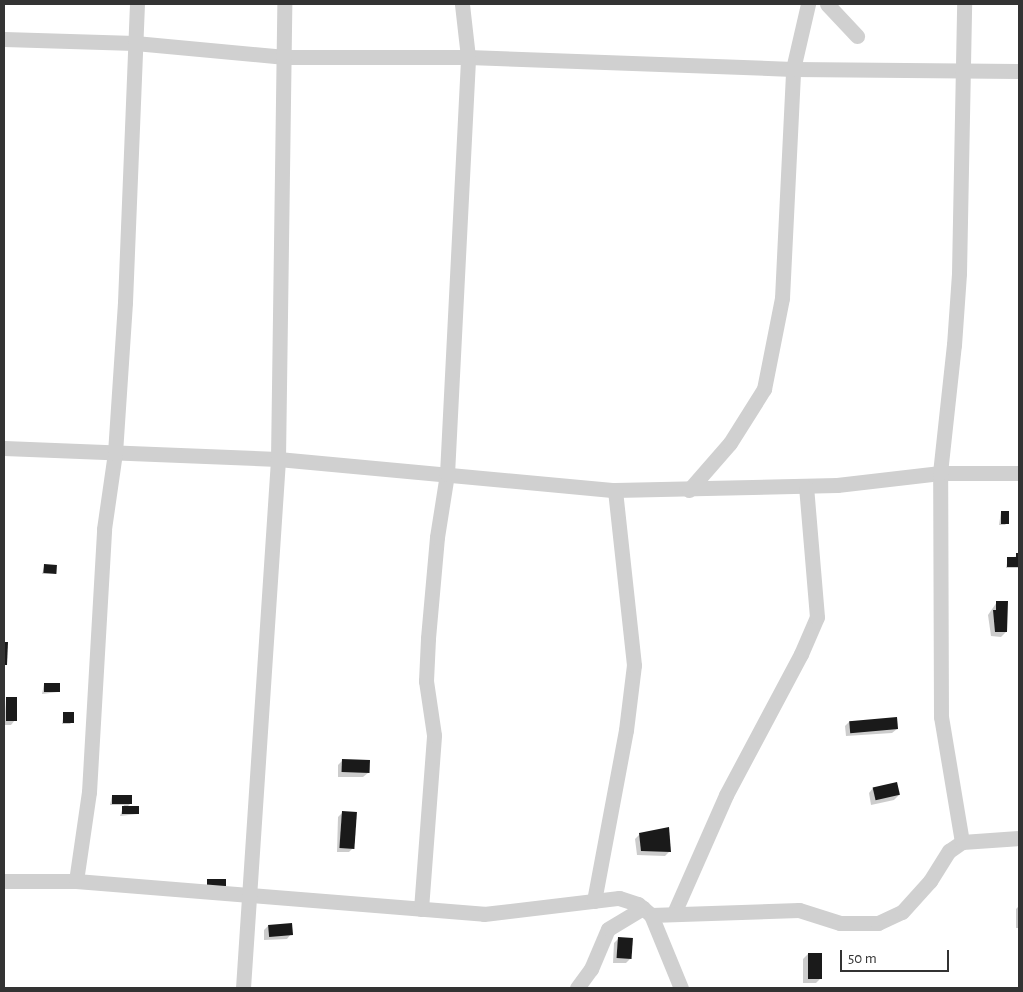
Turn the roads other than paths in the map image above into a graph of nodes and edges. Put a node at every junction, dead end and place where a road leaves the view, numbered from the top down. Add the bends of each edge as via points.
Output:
1 (137, 4) edge
2 (284, 4) edge
3 (462, 4) edge
4 (808, 4) edge
5 (827, 4) edge
6 (964, 4) edge
7 (857, 36) dead end
8 (4, 39) edge
9 (135, 43) junction
10 (285, 57) junction
11 (468, 57) junction
12 (793, 69) junction
13 (963, 70) junction
14 (1019, 71) edge
15 (4, 448) edge
16 (115, 453) junction
17 (278, 460) junction
18 (940, 473) junction
19 (1019, 473) edge
20 (447, 474) junction
21 (806, 486) junction
22 (615, 490) junction
23 (688, 490) junction
24 (1019, 838) edge
25 (962, 842) junction
26 (76, 881) junction
27 (4, 882) edge
28 (248, 893) junction
29 (594, 901) junction
30 (421, 909) junction
31 (647, 912) junction
32 (674, 913) junction
33 (243, 988) edge
34 (577, 988) edge
35 (681, 988) edge

1 - 9 street
2 - 10 street
3 - 11 street
4 - 12 street
5 - 7 street
6 - 13 street
8 - 9 street
9 - 10 street
9 - 16 street via 125,302
10 - 11 street
10 - 17 street
11 - 12 street
11 - 20 street
12 - 13 street
12 - 23 street via 782,298 764,389 730,443
13 - 14 street
13 - 18 street via 959,273
15 - 16 street
16 - 17 street
16 - 26 street via 104,529 89,792
17 - 20 street
17 - 28 street
18 - 19 street
18 - 21 street
18 - 25 street via 941,717
20 - 22 street
20 - 30 street via 437,536 428,638 426,680 434,735
21 - 23 street
21 - 32 street via 817,616 801,654 726,795
22 - 23 street
22 - 29 street via 634,665 626,730
24 - 25 street
25 - 32 street via 949,851 930,881 902,912 878,923 840,923 799,910
26 - 27 street
26 - 28 street
28 - 30 street
28 - 33 street
29 - 30 street via 484,914
29 - 31 street via 619,898
31 - 32 street
31 - 34 street via 608,929 591,969
31 - 35 street

